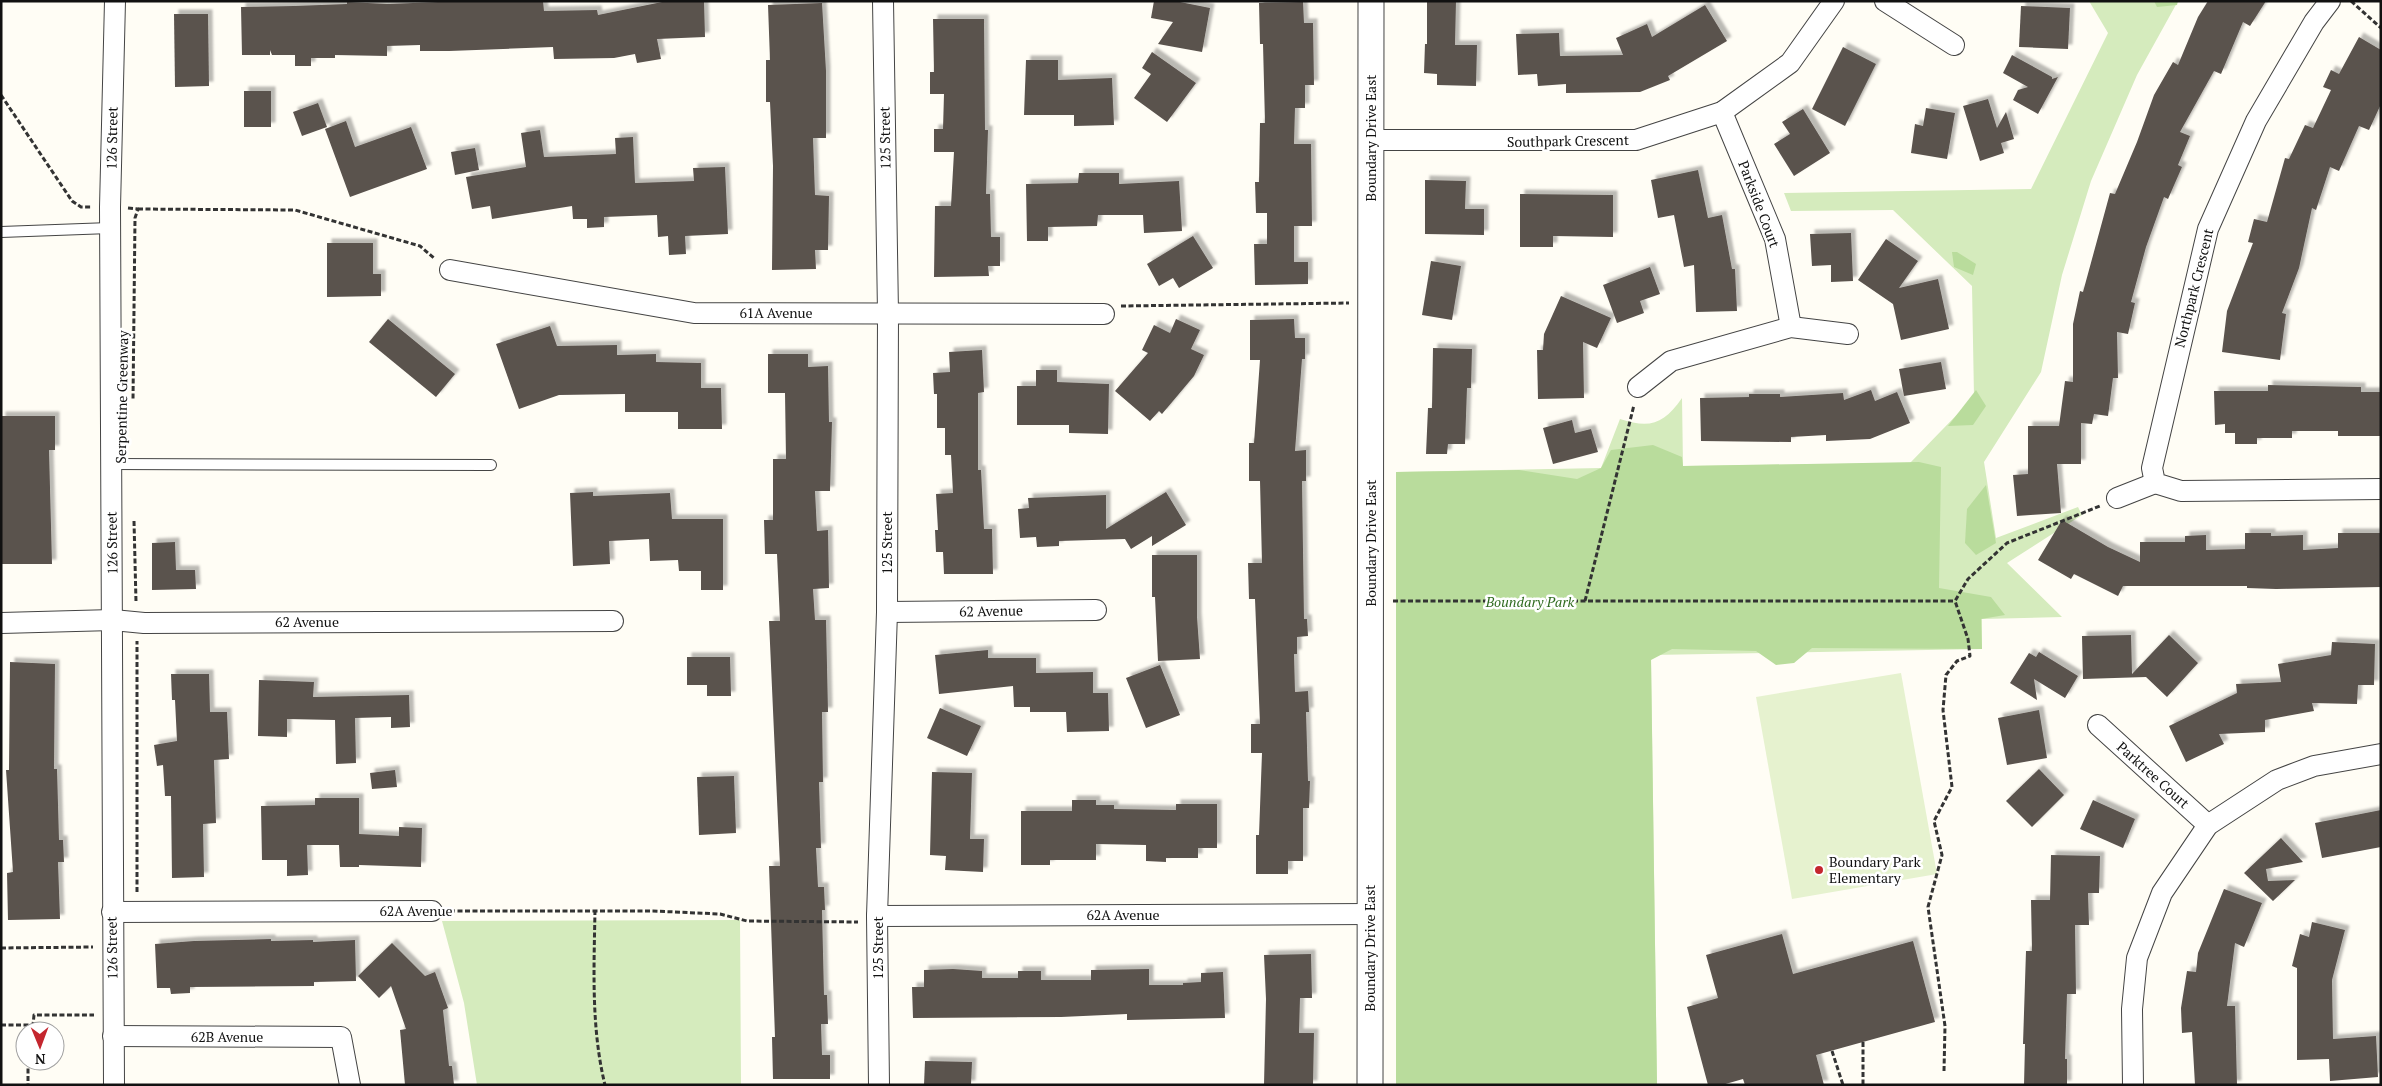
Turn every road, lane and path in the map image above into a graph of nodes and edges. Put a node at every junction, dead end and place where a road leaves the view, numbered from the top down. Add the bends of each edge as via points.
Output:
1 (115, 1) edge
2 (882, 1) edge
3 (1371, 1) edge
4 (1834, 1) edge
5 (1885, 1) edge
6 (2330, 1) edge
7 (2351, 1) edge
8 (2381, 28) edge
9 (1954, 45) dead end
10 (1, 95) edge
11 (1722, 112) junction
12 (1370, 140) junction
13 (88, 207) dead end
14 (122, 207) dead end
15 (138, 209) junction
16 (110, 228) junction
17 (1, 232) edge
18 (450, 270) joint
19 (1371, 302) junction
20 (888, 313) junction
21 (1104, 314) joint
22 (1792, 328) junction
23 (1848, 334) dead end
24 (1638, 387) joint
25 (133, 406) dead end
26 (111, 464) junction
27 (491, 465) dead end
28 (2155, 483) junction
29 (2381, 488) edge
30 (2117, 498) joint
31 (133, 513) dead end
32 (1390, 601) dead end
33 (1585, 601) junction
34 (1955, 601) junction
35 (136, 602) dead end
36 (1096, 610) dead end
37 (886, 612) junction
38 (113, 620) junction
39 (613, 621) dead end
40 (1, 624) edge
41 (137, 649) dead end
42 (2098, 725) dead end
43 (2381, 754) edge
44 (2208, 825) junction
45 (136, 885) dead end
46 (595, 910) junction
47 (432, 911) joint
48 (112, 912) junction
49 (1370, 914) junction
50 (868, 919) junction
51 (93, 947) dead end
52 (1, 948) edge
53 (98, 1015) dead end
54 (34, 1021) edge
55 (1, 1025) edge
56 (15, 1025) edge
57 (113, 1036) junction
58 (1863, 1042) dead end
59 (1832, 1051) dead end
60 (28, 1071) edge
61 (1944, 1071) dead end
62 (28, 1085) edge
63 (114, 1085) edge
64 (350, 1085) edge
65 (605, 1085) edge
66 (879, 1085) edge
67 (1370, 1085) edge
68 (1843, 1085) edge
69 (1863, 1085) edge
70 (2133, 1085) edge

1 - 16 street, 126 Street
2 - 20 street, 125 Street
3 - 12 street, Boundary Drive East
4 - 11 street, Southpark Crescent via 1790,63
5 - 9 street
6 - 28 street, Northpark Crescent via 2314,22 2256,121 2208,228 2153,459
7 - 8 path
10 - 13 path via 72,201
11 - 12 street, Southpark Crescent via 1636,140
11 - 22 street, Parkside Court via 1775,239
12 - 19 street, Boundary Drive East
14 - 15 path
15 - 18 path via 295,210 420,246
15 - 25 path, Serpentine Greenway via 135,218
16 - 17 lane
16 - 26 street, 126 Street
18 - 20 street, 61A Avenue via 694,313
19 - 21 path via 1124,304
19 - 49 street, Boundary Drive East
20 - 21 street, 61A Avenue
20 - 37 street, 125 Street
22 - 23 street
22 - 24 street via 1671,361
24 - 33 path
26 - 27 lane
26 - 38 street, 126 Street
28 - 29 street via 2181,491
28 - 30 street
30 - 34 path via 2006,543 1968,579
31 - 35 path
32 - 33 path
33 - 34 path
34 - 61 path via 1968,639 1970,656 1957,661 1946,675 1943,710 1952,787 1934,821 1942,856 1928,907 1945,1026
36 - 37 street, 62 Avenue
37 - 50 street, 125 Street
38 - 39 street, 62 Avenue via 144,623
38 - 40 street, 62 Avenue
38 - 48 street, 126 Street
41 - 45 path
42 - 44 street, Parktree Court
43 - 44 street via 2314,766 2277,780
44 - 70 street via 2162,893 2136,958 2132,1009
46 - 47 path, 62A Avenue
46 - 50 path, 62A Avenue via 720,914 747,921
46 - 65 path via 596,1025
47 - 48 street, 62A Avenue
48 - 57 street, 126 Street
49 - 50 street, 62A Avenue
49 - 67 street, Boundary Drive East
50 - 66 street, 125 Street
51 - 52 path
53 - 54 path via 34,1015
55 - 56 path
57 - 63 street, 126 Street
57 - 64 street, 62B Avenue via 342,1037
58 - 69 path
59 - 68 path
60 - 62 path

